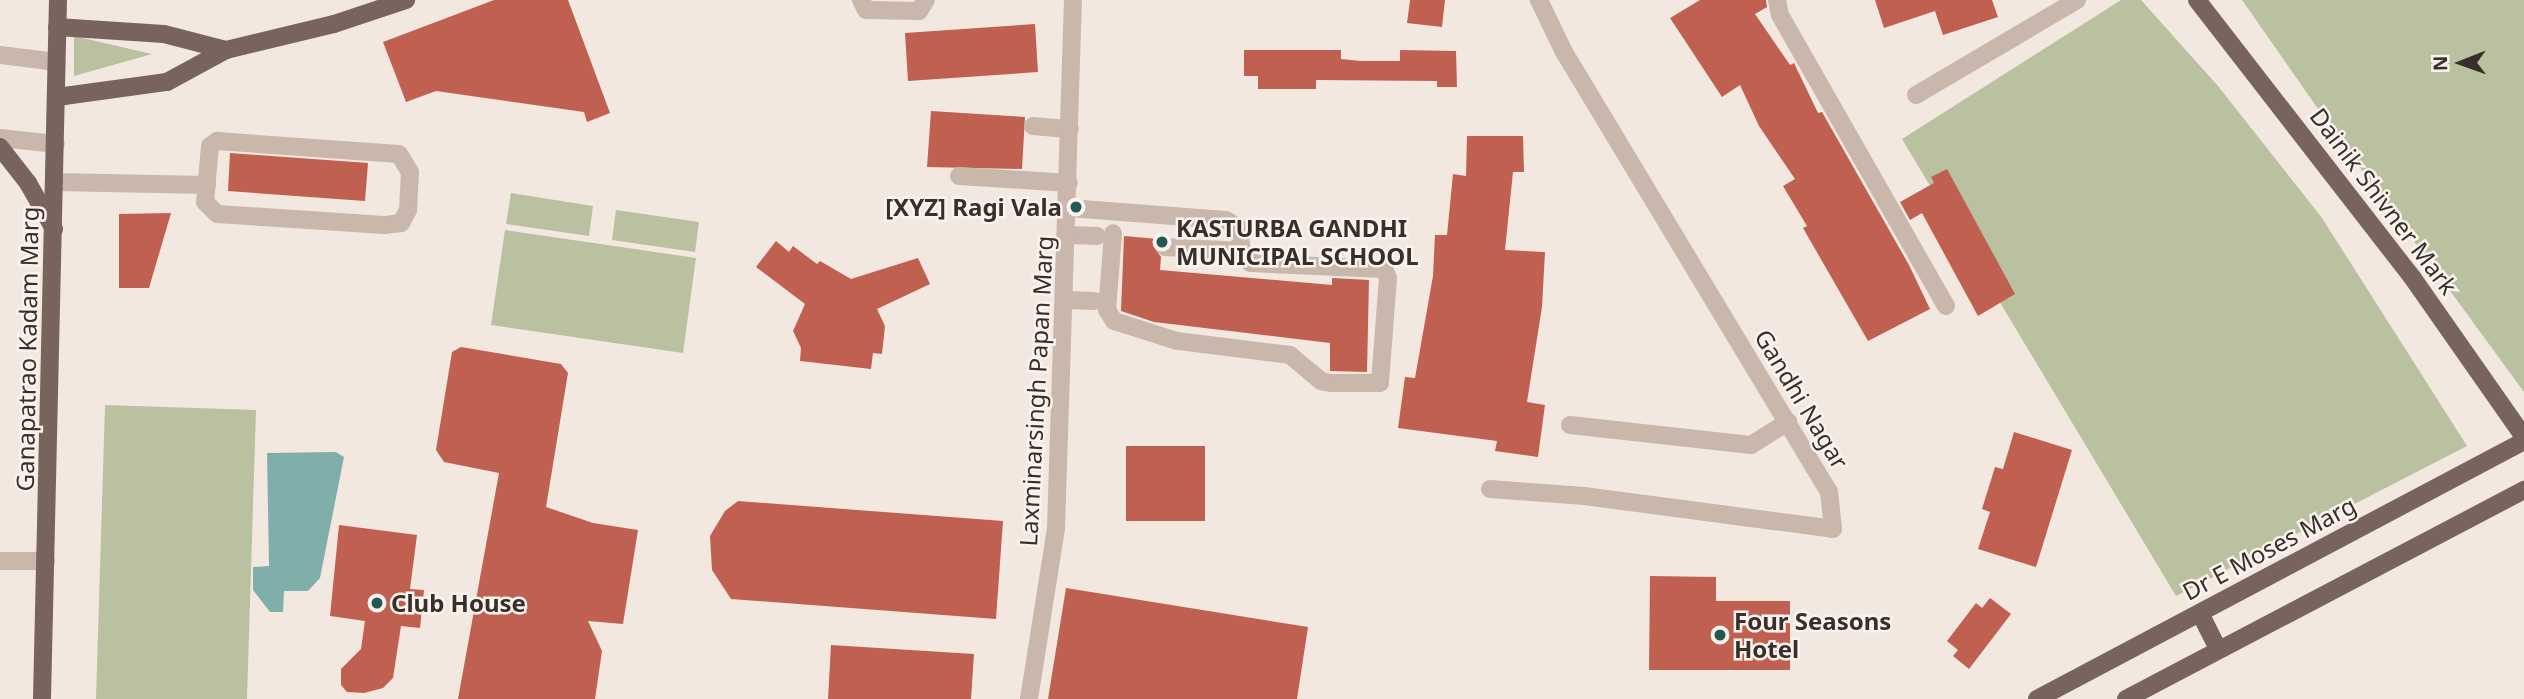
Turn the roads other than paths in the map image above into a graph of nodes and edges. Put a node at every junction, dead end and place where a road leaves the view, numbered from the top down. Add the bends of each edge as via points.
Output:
1 (58, 0) edge
2 (406, 0) edge
3 (861, 0) edge
4 (926, 0) edge
5 (1073, 0) edge
6 (1539, 0) edge
7 (1777, 0) edge
8 (2077, 0) edge
9 (2197, 0) edge
10 (57, 26) junction
11 (226, 50) junction
12 (0, 55) edge
13 (57, 62) junction
14 (1916, 95) dead end
15 (57, 97) junction
16 (1033, 126) dead end
17 (1070, 129) junction
18 (0, 138) edge
19 (56, 144) junction
20 (0, 147) edge
21 (959, 176) dead end
22 (55, 182) junction
23 (1069, 183) junction
24 (207, 185) junction
25 (1069, 208) junction
26 (54, 229) junction
27 (1068, 234) junction
28 (1165, 247) dead end
29 (1242, 251) junction
30 (1066, 300) junction
31 (1094, 301) dead end
32 (1946, 306) dead end
33 (1788, 422) junction
34 (1570, 425) dead end
35 (2524, 439) edge
36 (1490, 489) dead end
37 (2524, 490) edge
38 (0, 561) edge
39 (46, 561) junction
40 (2200, 613) junction
41 (2218, 649) junction
42 (42, 699) edge
43 (1029, 699) edge
44 (2037, 699) edge
45 (2126, 699) edge

1 - 10 main road, Ganapatrao Kadam Marg
2 - 11 main road via 334,24
3 - 4 street via 866,10 919,11
5 - 17 street, Laxminarsingh Papan Marg
6 - 33 street, Gandhi Nagar via 1564,52
7 - 32 street via 1780,15
8 - 14 street
9 - 35 main road, Dainik Shivner Mark via 2412,277
10 - 11 main road via 164,34
10 - 13 main road, Ganapatrao Kadam Marg
11 - 15 main road via 166,82
12 - 13 street
13 - 15 main road, Ganapatrao Kadam Marg
15 - 19 main road, Ganapatrao Kadam Marg
16 - 17 street
17 - 23 street, Laxminarsingh Papan Marg
18 - 19 street
19 - 22 main road, Ganapatrao Kadam Marg
20 - 26 main road via 28,183
21 - 23 street
22 - 24 street
22 - 26 main road, Ganapatrao Kadam Marg
23 - 25 street, Laxminarsingh Papan Marg
24 - 24 street via 205,202 217,214 384,225 401,223 408,210 410,172 399,154 217,141 210,146
25 - 27 street, Laxminarsingh Papan Marg
25 - 29 street via 1226,219 1239,228
26 - 39 main road, Ganapatrao Kadam Marg
27 - 29 street via 1105,234 1107,310 1114,321 1177,341 1290,355 1321,381 1378,386 1387,271 1250,263
27 - 30 street, Laxminarsingh Papan Marg
28 - 29 street
30 - 31 street
30 - 43 street, Laxminarsingh Papan Marg via 1056,528
33 - 34 street via 1751,445
33 - 36 street, Gandhi Nagar via 1829,492 1833,529 1584,496
35 - 40 main road, Dr E Moses Marg
37 - 41 main road
38 - 39 street
39 - 42 main road, Ganapatrao Kadam Marg
40 - 41 main road
40 - 44 main road, Dr E Moses Marg
41 - 45 main road

